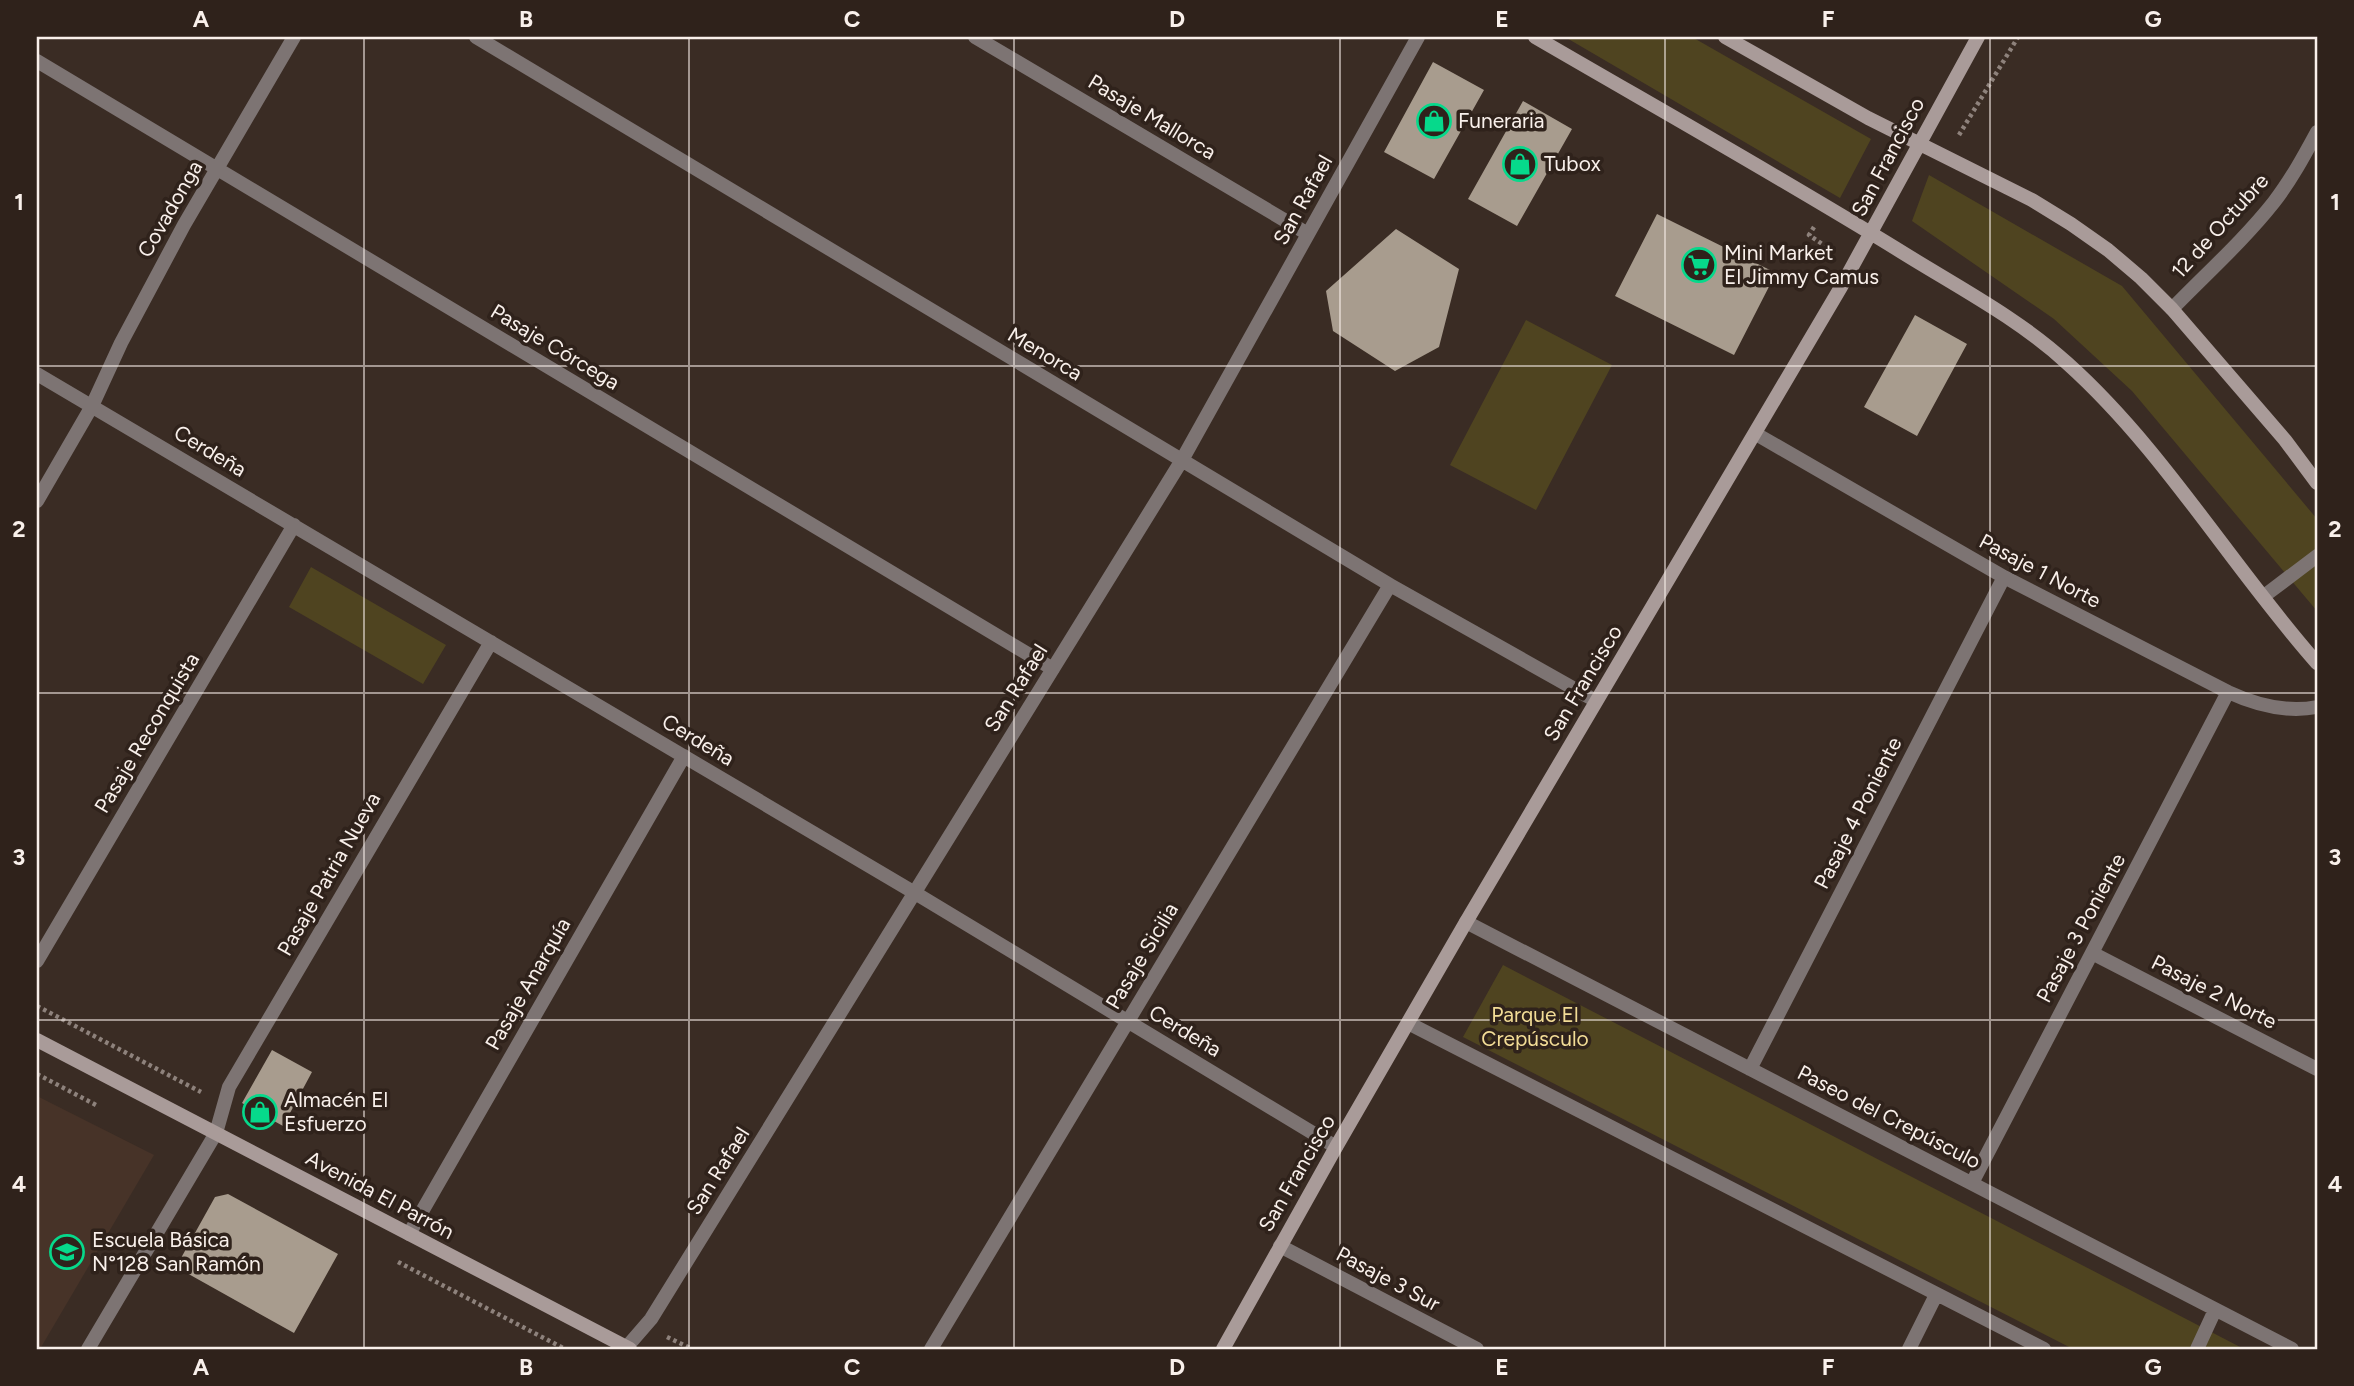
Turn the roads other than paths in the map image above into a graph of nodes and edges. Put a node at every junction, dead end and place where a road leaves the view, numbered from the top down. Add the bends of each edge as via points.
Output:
1 (294, 37) edge
2 (476, 37) edge
3 (975, 37) edge
4 (1418, 37) edge
5 (1535, 37) edge
6 (1725, 37) edge
7 (1978, 37) edge
8 (37, 61) edge
9 (2317, 132) edge
10 (1918, 144) junction
11 (216, 169) junction
12 (1871, 233) junction
13 (1308, 234) junction
14 (2172, 309) junction
15 (37, 374) edge
16 (92, 406) junction
17 (1756, 434) junction
18 (1182, 460) junction
19 (2317, 484) edge
20 (37, 501) edge
21 (294, 525) junction
22 (2317, 556) edge
23 (2004, 577) junction
24 (1390, 585) junction
25 (2264, 596) junction
26 (491, 642) junction
27 (2317, 663) edge
28 (1053, 669) junction
29 (2228, 692) junction
30 (1596, 701) junction
31 (2317, 707) edge
32 (684, 756) junction
33 (915, 893) junction
34 (1466, 922) junction
35 (2092, 953) junction
36 (37, 961) edge
37 (1128, 1021) junction
38 (1408, 1023) junction
39 (37, 1040) edge
40 (1750, 1069) junction
41 (2317, 1069) edge
42 (216, 1133) junction
43 (1336, 1147) junction
44 (1972, 1184) junction
45 (409, 1234) junction
46 (1280, 1246) junction
47 (1936, 1294) junction
48 (2215, 1310) junction
49 (88, 1349) edge
50 (627, 1349) edge
51 (931, 1349) edge
52 (1223, 1349) edge
53 (1477, 1349) edge
54 (1909, 1349) edge
55 (2044, 1349) edge
56 (2197, 1349) edge
57 (2292, 1349) edge

1 - 11 street, Covadonga
2 - 18 street, Menorca
3 - 13 street, Pasaje Mallorca
4 - 13 street, San Rafael
5 - 12 main road
6 - 10 main road
7 - 10 main road, San Francisco
8 - 11 street, Pasaje Córcega
9 - 14 street, 12 de Octubre via 2275,201
10 - 12 main road, San Francisco
10 - 14 main road via 2071,224 2133,271
11 - 16 street, Covadonga via 152,283
11 - 28 street, Pasaje Córcega
12 - 17 main road, San Francisco
12 - 25 main road via 2009,319 2065,361 2138,436
13 - 18 street, San Rafael
14 - 19 main road
15 - 16 street, Cerdeña
16 - 20 street, Covadonga
16 - 21 street, Cerdeña
17 - 23 street, Pasaje 1 Norte
17 - 30 main road, San Francisco
18 - 24 street, Menorca
18 - 28 street, San Rafael
21 - 26 street, Cerdeña
21 - 36 street, Pasaje Reconquista
22 - 25 street
23 - 29 street, Pasaje 1 Norte
23 - 40 street, Pasaje 4 Poniente
24 - 30 street, Menorca
24 - 37 street, Pasaje Sicilia
25 - 27 main road
26 - 32 street, Cerdeña
26 - 42 street, Pasaje Patria Nueva via 229,1087
28 - 33 street, San Rafael
29 - 31 street, Pasaje 1 Norte via 2268,707
29 - 35 street, Pasaje 3 Poniente
30 - 34 main road, San Francisco
32 - 33 street, Cerdeña
32 - 45 street, Pasaje Anarquía
33 - 37 street, Cerdeña
33 - 50 street, San Rafael via 651,1319
34 - 38 main road, San Francisco
34 - 40 street, Paseo del Crepúsculo
35 - 41 street, Pasaje 2 Norte
35 - 44 street, Pasaje 3 Poniente
37 - 43 street, Cerdeña
37 - 51 street, Pasaje Sicilia
38 - 43 main road, San Francisco
38 - 47 street
39 - 42 main road, Avenida El Parrón
40 - 44 street, Paseo del Crepúsculo
42 - 45 main road, Avenida El Parrón
42 - 49 street, Pasaje Patria Nueva
43 - 46 main road, San Francisco
44 - 48 street, Paseo del Crepúsculo
45 - 50 main road, Avenida El Parrón
46 - 52 main road, San Francisco
46 - 53 street, Pasaje 3 Sur
47 - 54 street
47 - 55 street
48 - 56 street
48 - 57 street, Paseo del Crepúsculo

